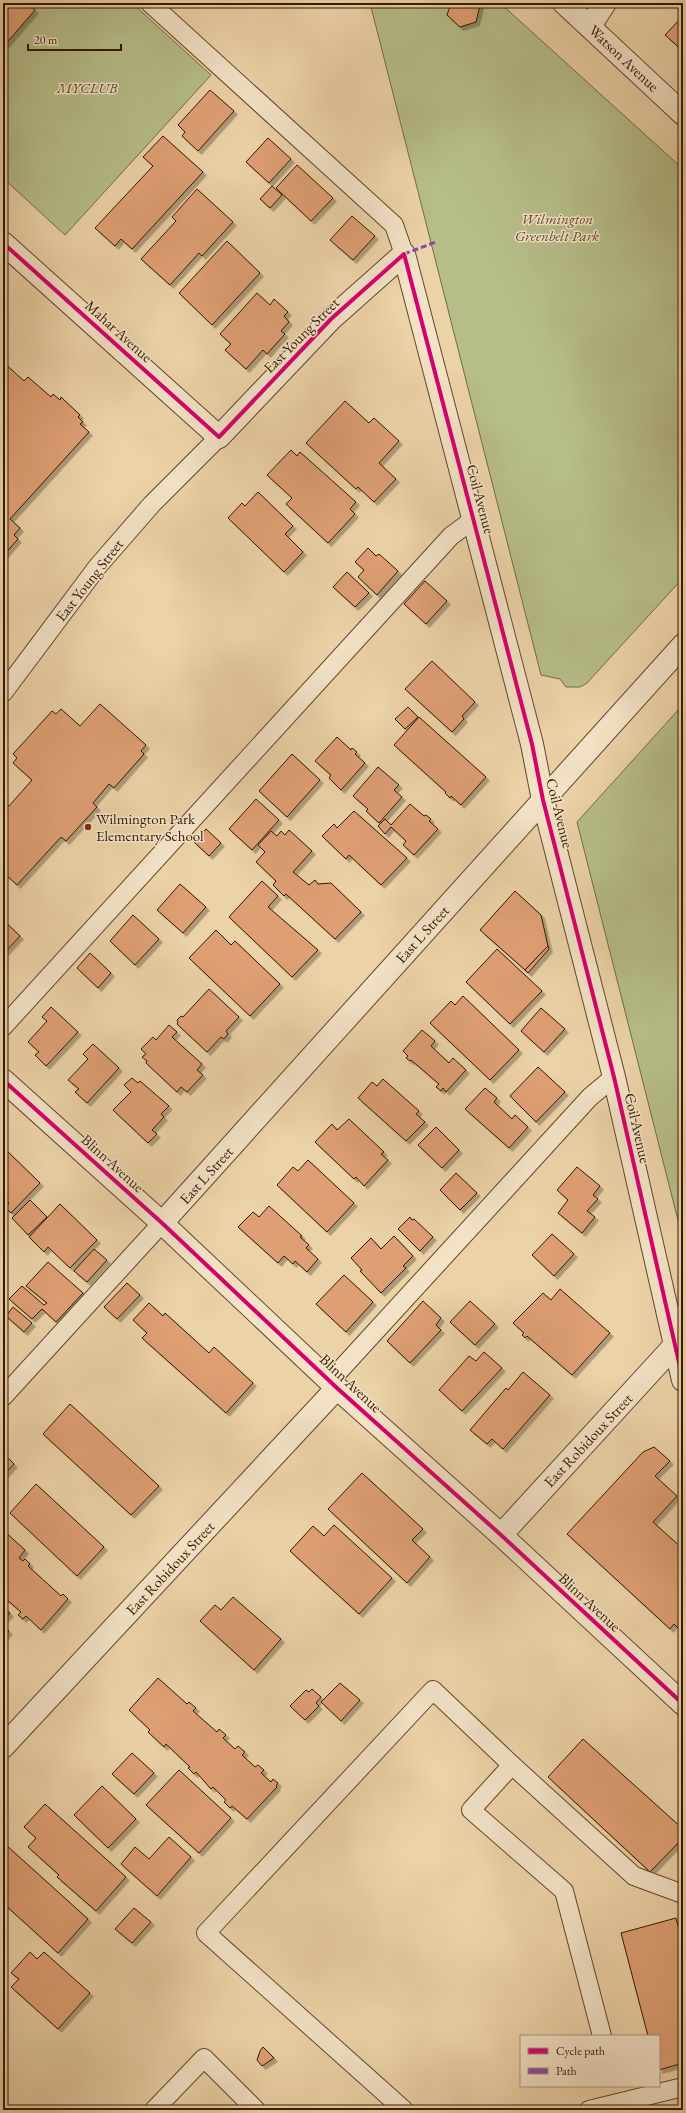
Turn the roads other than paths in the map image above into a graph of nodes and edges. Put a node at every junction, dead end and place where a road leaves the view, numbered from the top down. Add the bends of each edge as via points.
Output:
1 (150, 3) edge
2 (564, 3) edge
3 (605, 3) edge
4 (590, 26) junction
5 (683, 114) edge
6 (3, 243) edge
7 (404, 254) junction
8 (219, 437) junction
9 (474, 519) junction
10 (683, 645) edge
11 (3, 693) edge
12 (543, 800) junction
13 (3, 1027) edge
14 (614, 1077) junction
15 (3, 1080) edge
16 (162, 1224) junction
17 (674, 1345) junction
18 (683, 1380) edge
19 (334, 1385) junction
20 (3, 1397) edge
21 (501, 1535) junction
22 (683, 1704) edge
23 (3, 1747) edge
24 (512, 1765) junction
25 (683, 1894) edge
26 (602, 2035) edge
27 (683, 2087) edge
28 (617, 2094) edge
29 (154, 2110) edge
30 (256, 2110) edge
31 (404, 2110) edge
32 (589, 2110) edge

1 - 7 lane via 394,225
2 - 4 street, Watson Avenue
3 - 4 street
4 - 5 street, Watson Avenue
6 - 8 street, Mahar Avenue
7 - 8 street, East Young Street via 331,319
7 - 9 street, Coil Avenue
8 - 11 lane, East Young Street via 152,504 98,566
9 - 12 street, Coil Avenue via 532,744
9 - 13 lane via 451,536
10 - 12 street, East L Street
12 - 14 street, Coil Avenue
12 - 16 street, East L Street
14 - 17 street, Coil Avenue
14 - 19 lane via 590,1097
15 - 16 street, Blinn Avenue
16 - 19 street, Blinn Avenue
16 - 20 lane
17 - 18 street, Coil Avenue
17 - 21 street, East Robidoux Street
19 - 21 street, Blinn Avenue
19 - 23 street, East Robidoux Street
21 - 22 street, Blinn Avenue
24 - 25 lane via 634,1876
24 - 26 lane via 471,1810 564,1891
24 - 31 lane via 433,1690 206,1933
27 - 28 lane
28 - 32 lane
29 - 30 lane via 204,2058

